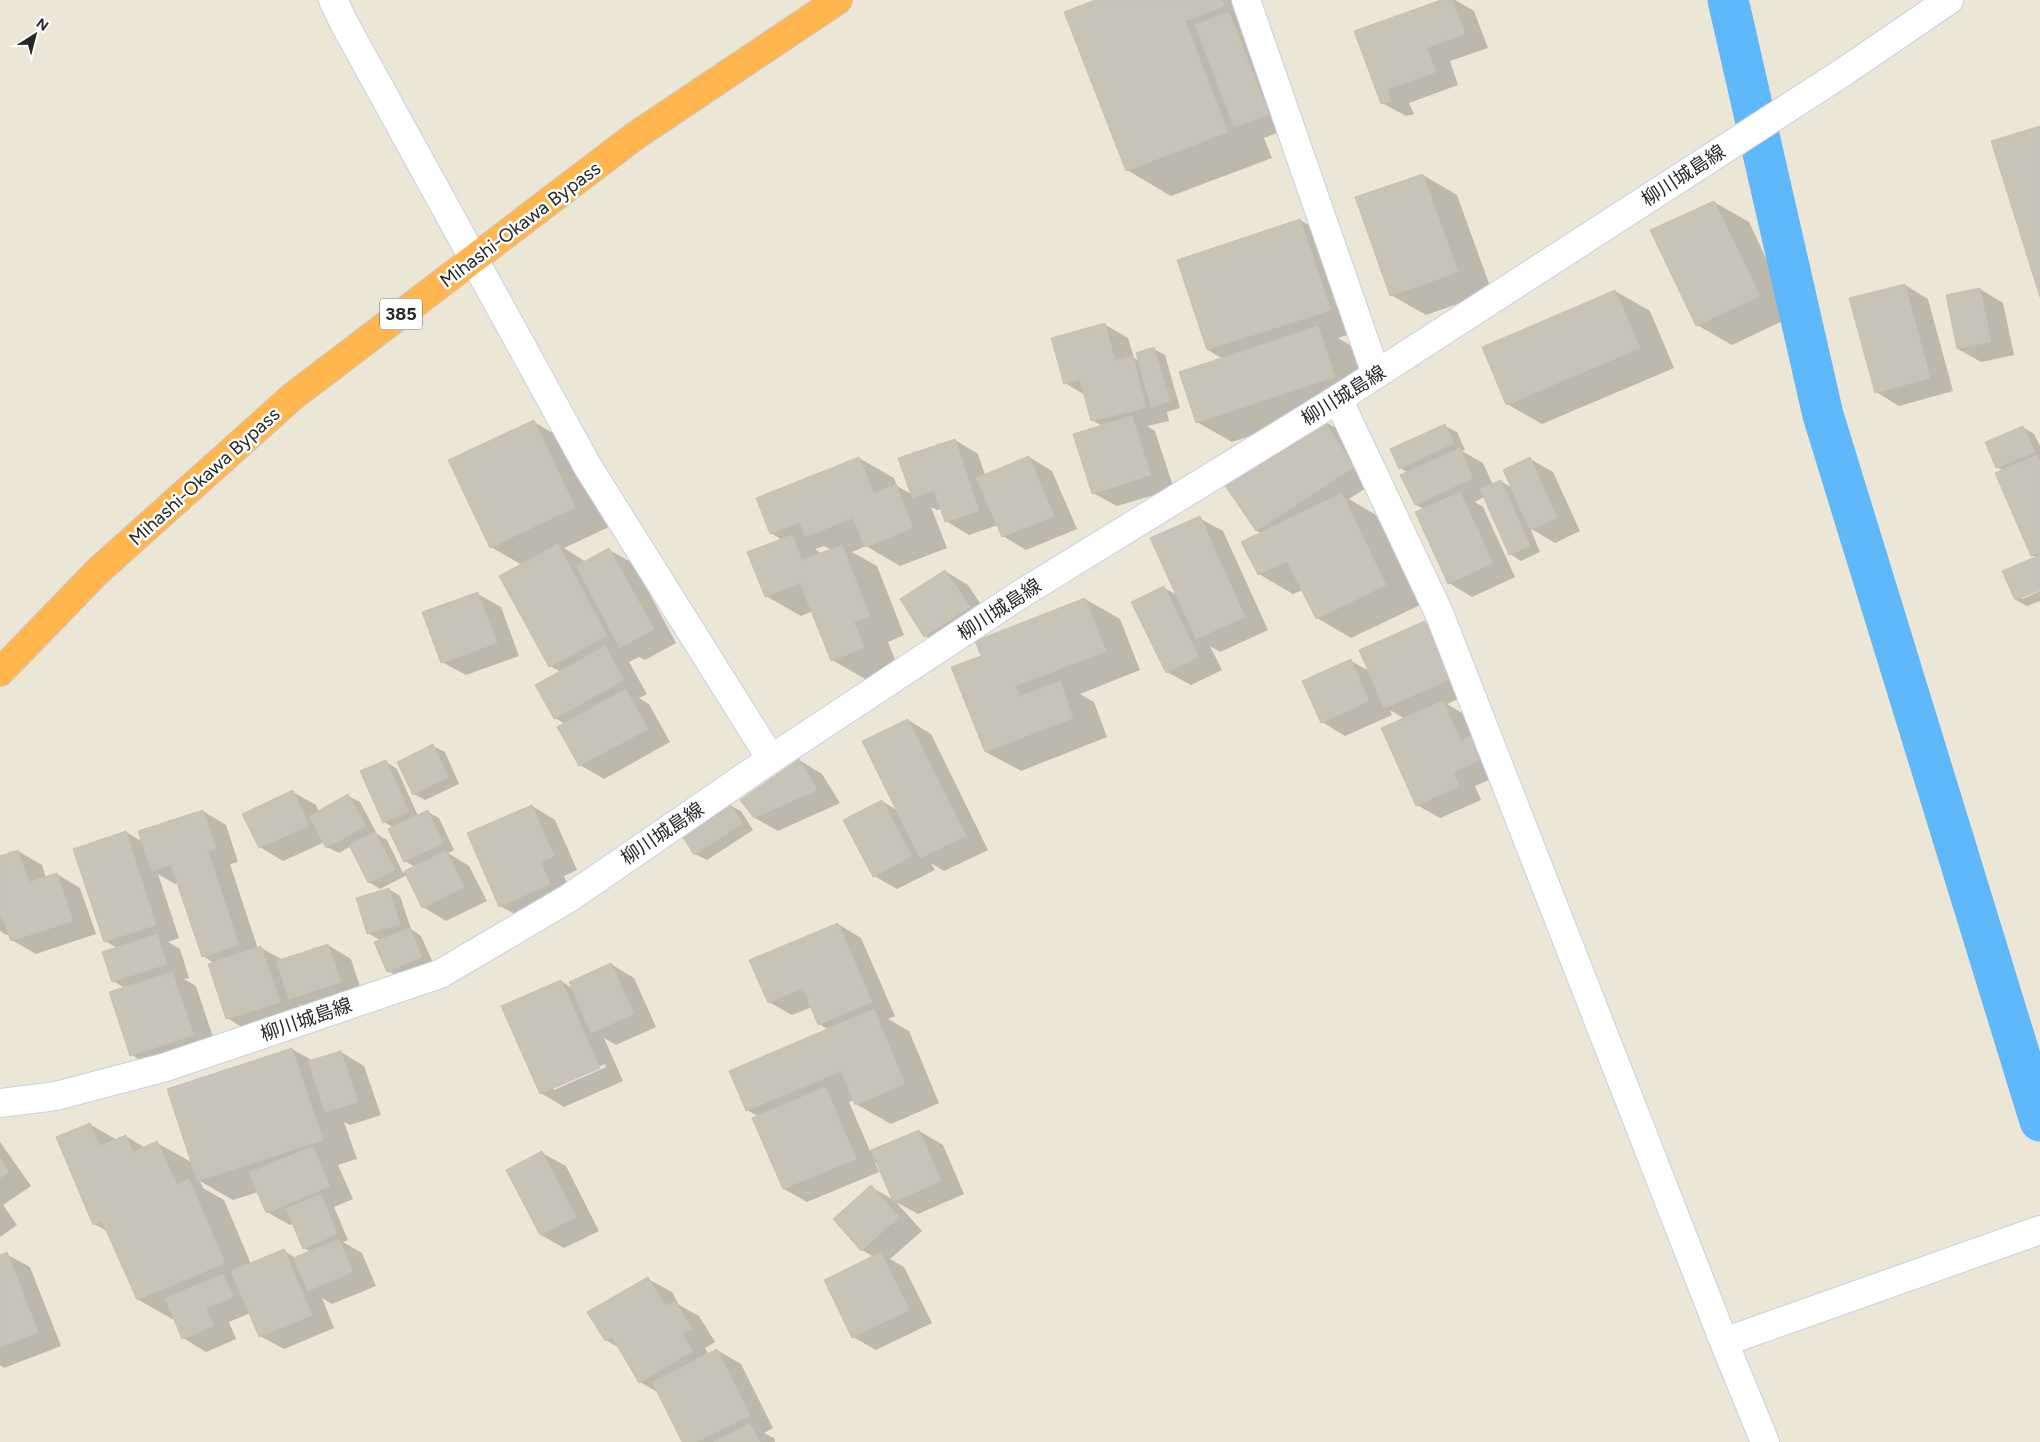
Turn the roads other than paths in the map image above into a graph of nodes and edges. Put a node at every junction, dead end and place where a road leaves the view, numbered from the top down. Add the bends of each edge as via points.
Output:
1 (333, 0) edge
2 (838, 0) edge
3 (1246, 0) edge
4 (1949, 0) edge
5 (474, 258) junction
6 (1376, 374) junction
7 (1338, 399) junction
8 (0, 672) edge
9 (771, 759) junction
10 (0, 1103) edge
11 (2038, 1231) edge
12 (1724, 1342) junction
13 (1765, 1442) edge

1 - 5 street
2 - 5 highway, Mihashi-Okawa Bypass / 385 via 636,136
3 - 6 street
4 - 6 street, 柳川城島線 via 1842,73
5 - 8 highway, Mihashi-Okawa Bypass / 385 via 292,397 99,570
5 - 9 street via 588,467
6 - 7 street, 柳川城島線
7 - 9 street, 柳川城島線 via 1021,594
7 - 12 street via 1439,612
9 - 10 street, 柳川城島線 via 569,898 440,974 166,1067 56,1096
11 - 12 street
12 - 13 street

